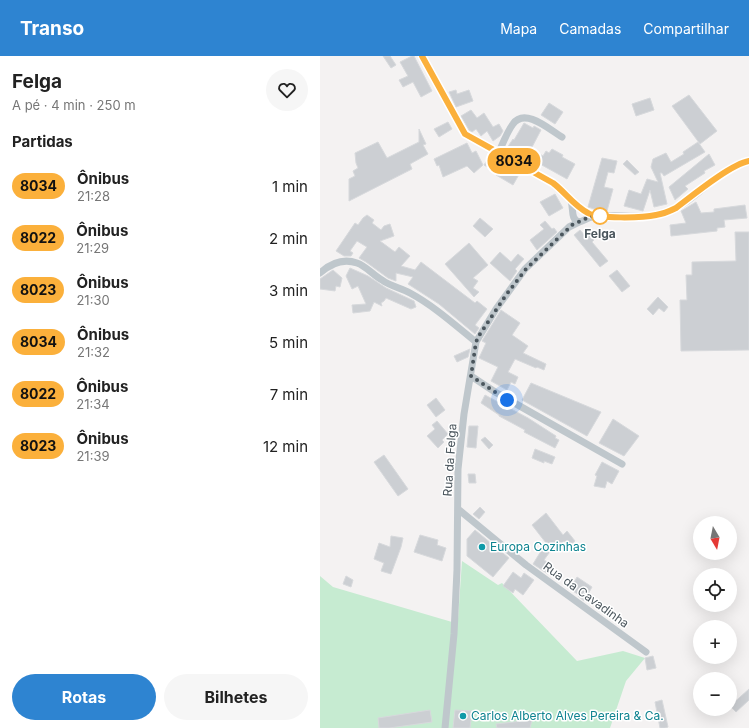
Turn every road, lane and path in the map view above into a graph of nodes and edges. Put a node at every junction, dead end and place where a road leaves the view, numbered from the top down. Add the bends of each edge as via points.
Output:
1 (422, 56) edge
2 (562, 137) dead end
3 (499, 152) junction
4 (749, 161) edge
5 (568, 196) junction
6 (583, 210) junction
7 (573, 215) junction
8 (598, 216) junction
9 (582, 221) junction
10 (569, 227) junction
11 (320, 273) edge
12 (476, 342) junction
13 (471, 376) junction
14 (622, 464) dead end
15 (458, 508) junction
16 (646, 652) dead end
17 (445, 728) edge

1 - 3 street via 465,134
2 - 3 street via 533,119 521,118 513,123
3 - 5 street via 553,183
4 - 8 street via 731,168 668,212 642,217
5 - 6 street
5 - 7 street
6 - 7 street via 576,209
6 - 8 street
6 - 9 street via 586,215
7 - 9 street via 575,220
7 - 10 street, Rua da Felga
8 - 9 street, Rua da Felga
9 - 10 street, Rua da Felga
10 - 12 street, Rua da Felga via 526,269 496,309
11 - 12 street via 327,266 339,262 357,263 381,280 409,292
12 - 13 street, Rua da Felga
13 - 14 street
13 - 15 street, Rua da Felga via 459,461
15 - 16 street, Rua da Cavadinha via 526,565
15 - 17 street, Rua da Felga via 454,634

